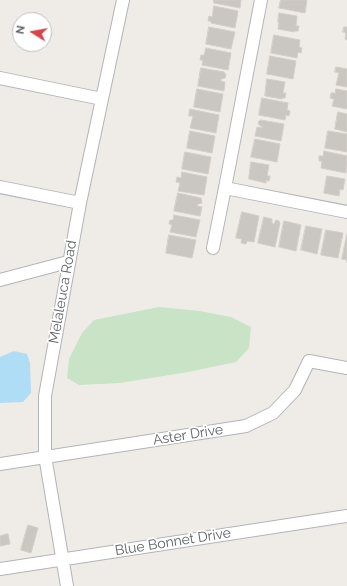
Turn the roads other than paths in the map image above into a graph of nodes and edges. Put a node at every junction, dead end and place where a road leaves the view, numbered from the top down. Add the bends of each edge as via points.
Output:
1 (123, 0) edge
2 (261, 0) edge
3 (0, 78) edge
4 (102, 99) junction
5 (0, 187) edge
6 (225, 188) junction
7 (80, 203) junction
8 (347, 212) edge
9 (213, 248) dead end
10 (68, 262) junction
11 (0, 280) edge
12 (347, 368) edge
13 (45, 456) junction
14 (0, 464) edge
15 (347, 516) edge
16 (63, 559) junction
17 (0, 569) edge
18 (67, 586) edge

1 - 4 street, Melaleuca Road
2 - 6 street
3 - 4 street
4 - 7 street, Melaleuca Road
5 - 7 street
6 - 8 street
6 - 9 street
7 - 10 street, Melaleuca Road
10 - 11 street
10 - 13 street, Melaleuca Road via 45,396
12 - 13 street, Aster Drive via 309,361 295,390 273,413 246,426
13 - 14 street, Aster Drive
13 - 16 street, Melaleuca Road
15 - 16 street, Blue Bonnet Drive
16 - 17 street, Blue Bonnet Drive
16 - 18 street, Melaleuca Road

